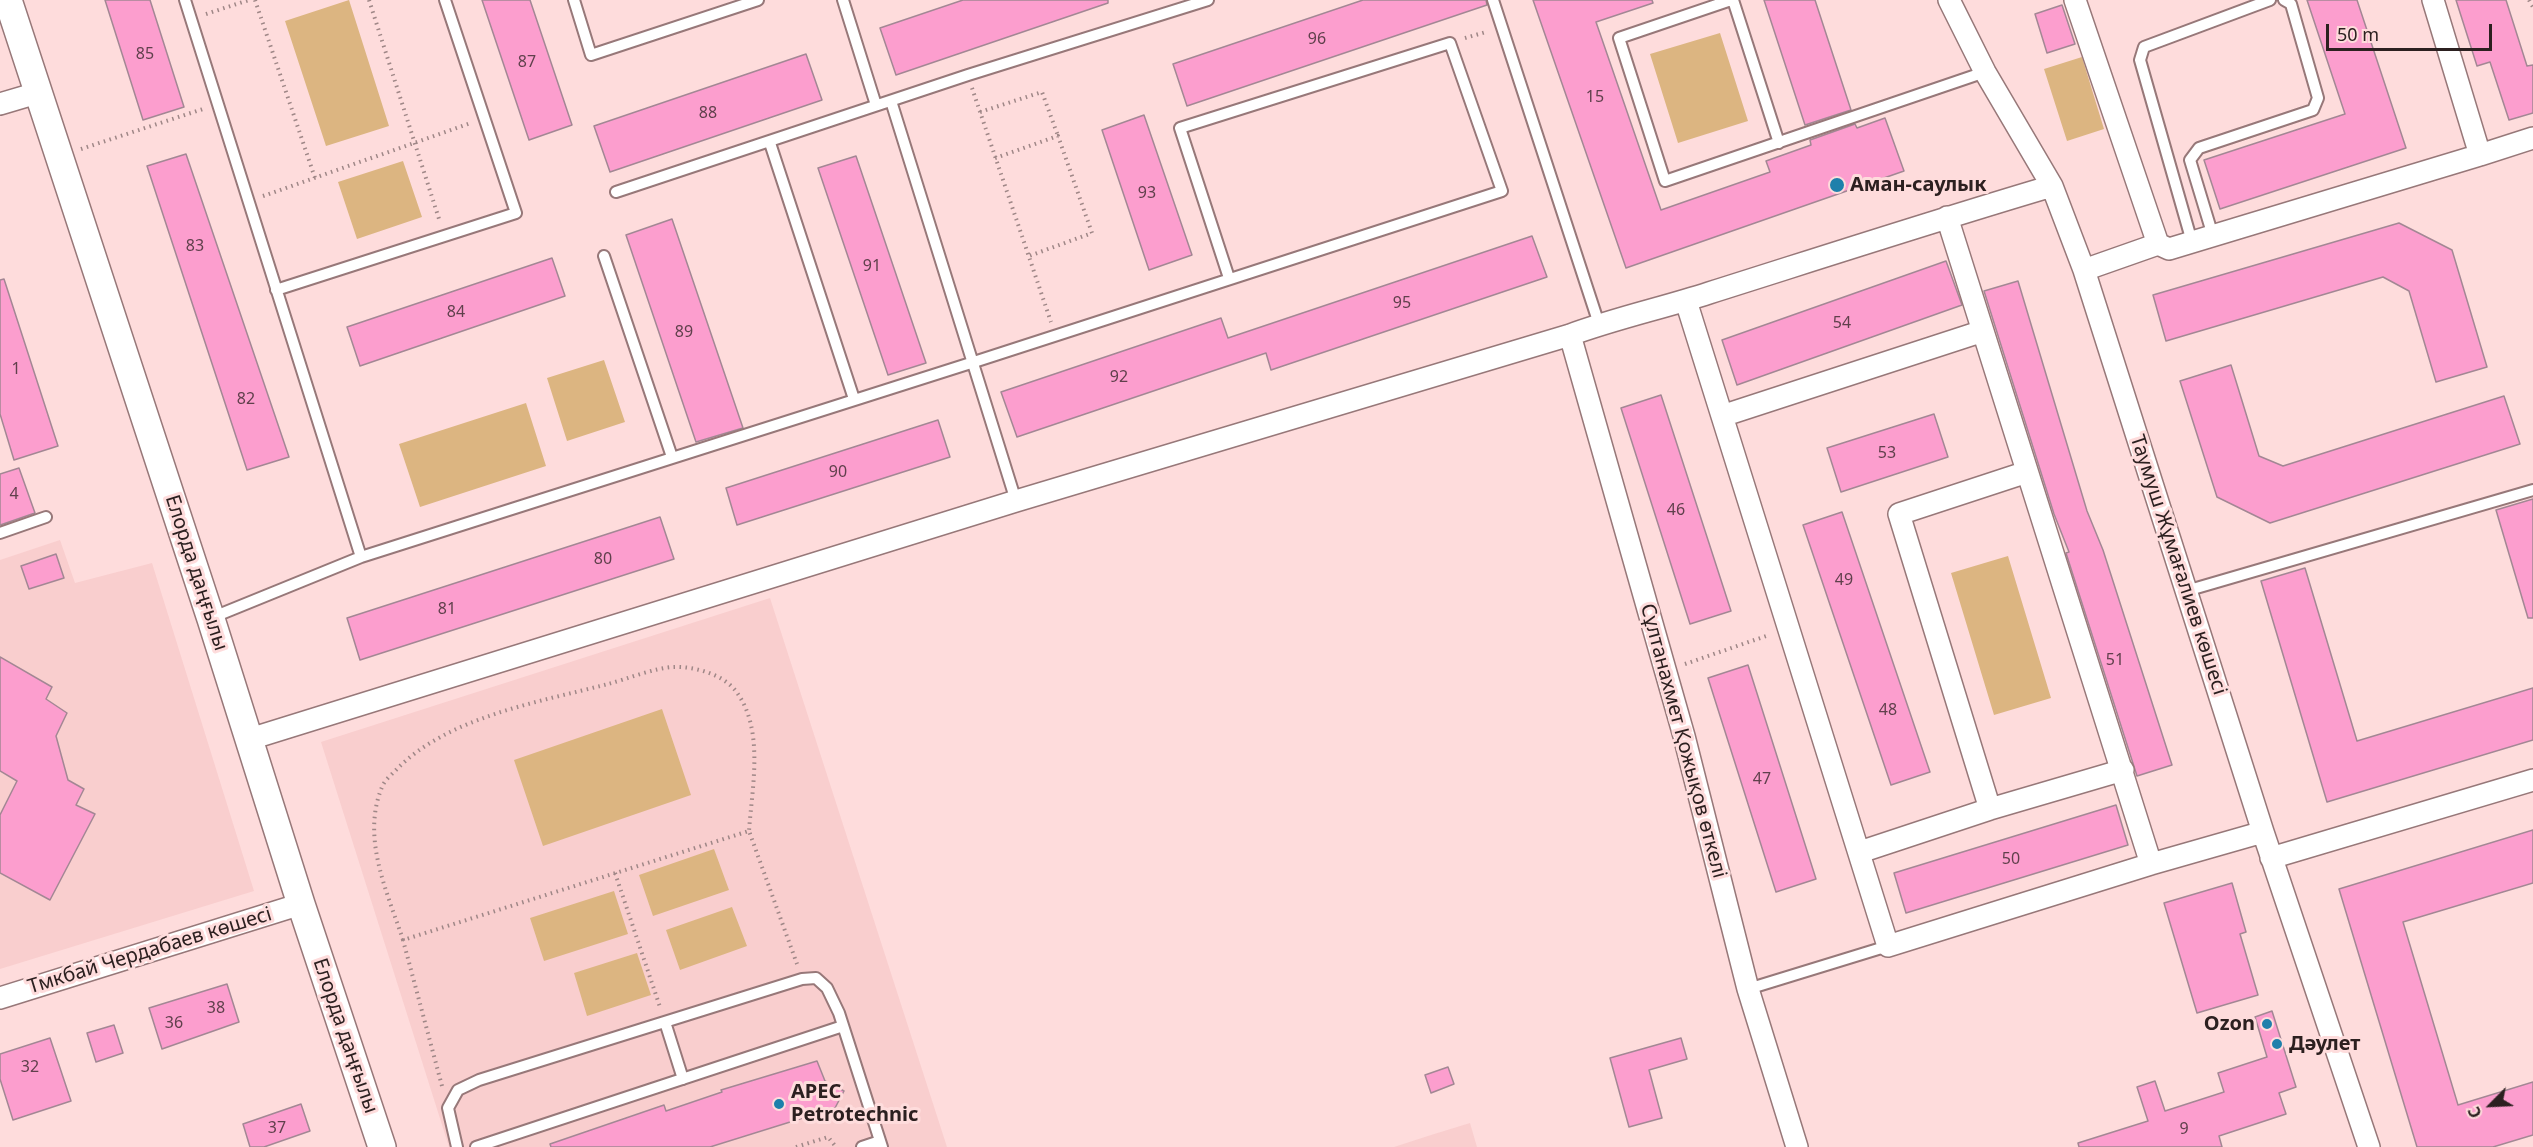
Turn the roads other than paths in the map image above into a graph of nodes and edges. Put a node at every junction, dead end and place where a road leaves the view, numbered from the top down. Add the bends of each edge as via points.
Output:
1 (8, 0) edge
2 (184, 0) edge
3 (445, 0) edge
4 (574, 0) edge
5 (758, 0) edge
6 (843, 0) edge
7 (1208, 0) edge
8 (1493, 0) edge
9 (1732, 0) edge
10 (1949, 0) edge
11 (2075, 0) edge
12 (2270, 0) edge
13 (2284, 0) edge
14 (2433, 0) edge
15 (1985, 72) junction
16 (37, 93) junction
17 (891, 101) junction
18 (0, 104) edge
19 (876, 105) junction
20 (2533, 138) edge
21 (770, 143) junction
22 (1779, 143) junction
23 (2480, 155) junction
24 (2052, 186) junction
25 (616, 192) dead end
26 (1947, 217) junction
27 (2213, 236) junction
28 (2192, 242) junction
29 (2158, 244) junction
30 (604, 256) dead end
31 (2084, 270) junction
32 (1229, 278) junction
33 (276, 290) junction
34 (1686, 301) junction
35 (1599, 324) junction
36 (1983, 331) junction
37 (1570, 335) junction
38 (974, 362) junction
39 (854, 399) junction
40 (1722, 416) junction
41 (672, 457) junction
42 (2027, 472) junction
43 (2533, 490) edge
44 (1016, 501) junction
45 (46, 517) dead end
46 (0, 533) edge
47 (361, 557) junction
48 (2186, 591) junction
49 (211, 619) junction
50 (249, 740) junction
51 (2122, 770) junction
52 (2533, 780) edge
53 (1990, 809) junction
54 (2263, 832) junction
55 (1860, 852) junction
56 (2271, 858) junction
57 (2151, 864) junction
58 (301, 904) junction
59 (1888, 946) junction
60 (1748, 989) junction
61 (0, 998) edge
62 (665, 1022) junction
63 (843, 1026) junction
64 (683, 1079) junction
65 (881, 1144) edge
66 (2366, 1146) edge
67 (382, 1147) edge
68 (457, 1147) edge
69 (476, 1147) edge
70 (862, 1147) edge
71 (1797, 1147) edge

1 - 16 street, Елорда даңғылы
2 - 33 lane
3 - 33 lane via 516,213
4 - 5 lane via 591,55
6 - 19 lane
7 - 17 lane
8 - 35 lane
9 - 22 lane
9 - 22 lane via 1619,38 1665,180
10 - 15 street, Таумуш Жұмағалиев көшесі
11 - 29 street
12 - 28 lane via 2144,46 2140,60
13 - 27 lane via 2291,4 2318,98 2313,110 2199,148 2190,160
14 - 23 street
15 - 22 lane
15 - 24 street, Таумуш Жұмағалиев көшесі
16 - 18 street
16 - 49 street, Елорда даңғылы
17 - 19 lane
17 - 38 lane
19 - 21 lane
20 - 23 street
21 - 25 lane
21 - 39 lane
23 - 27 street
24 - 26 street
24 - 31 street, Таумуш Жұмағалиев көшесі
26 - 34 street
26 - 36 street
27 - 28 street
28 - 29 street via 2169,249
29 - 31 street
30 - 41 lane
31 - 48 street, Таумуш Жұмағалиев көшесі
32 - 32 lane via 1502,191 1450,43 1180,128
32 - 38 lane
33 - 47 lane
34 - 35 street
34 - 40 street
35 - 37 street
36 - 40 street
36 - 42 street
37 - 44 street
37 - 60 street, Сұлтанахмет Қожықов өткелі via 1666,670
38 - 39 lane
38 - 44 lane
39 - 41 lane
40 - 55 street
41 - 47 lane
42 - 51 street
42 - 53 street via 1899,514
43 - 48 lane
44 - 50 street
45 - 46 lane
47 - 49 lane
48 - 54 street, Таумуш Жұмағалиев көшесі
49 - 50 street, Елорда даңғылы
50 - 58 street, Елорда даңғылы
51 - 53 street
51 - 57 street
52 - 56 street
53 - 55 street
54 - 56 street, Таумуш Жұмағалиев көшесі
54 - 57 street
55 - 59 street
56 - 66 street, Таумуш Жұмағалиев көшесі
57 - 59 street
58 - 61 street, Тмкбай Чердабаев көшесі
58 - 67 street, Елорда даңғылы
59 - 60 lane
60 - 71 street, Сұлтанахмет Қожықов өткелі
62 - 63 lane via 816,978 827,988
62 - 64 lane
62 - 68 lane via 478,1080 458,1090 448,1108
63 - 64 lane
63 - 65 lane
64 - 69 lane
65 - 70 lane

